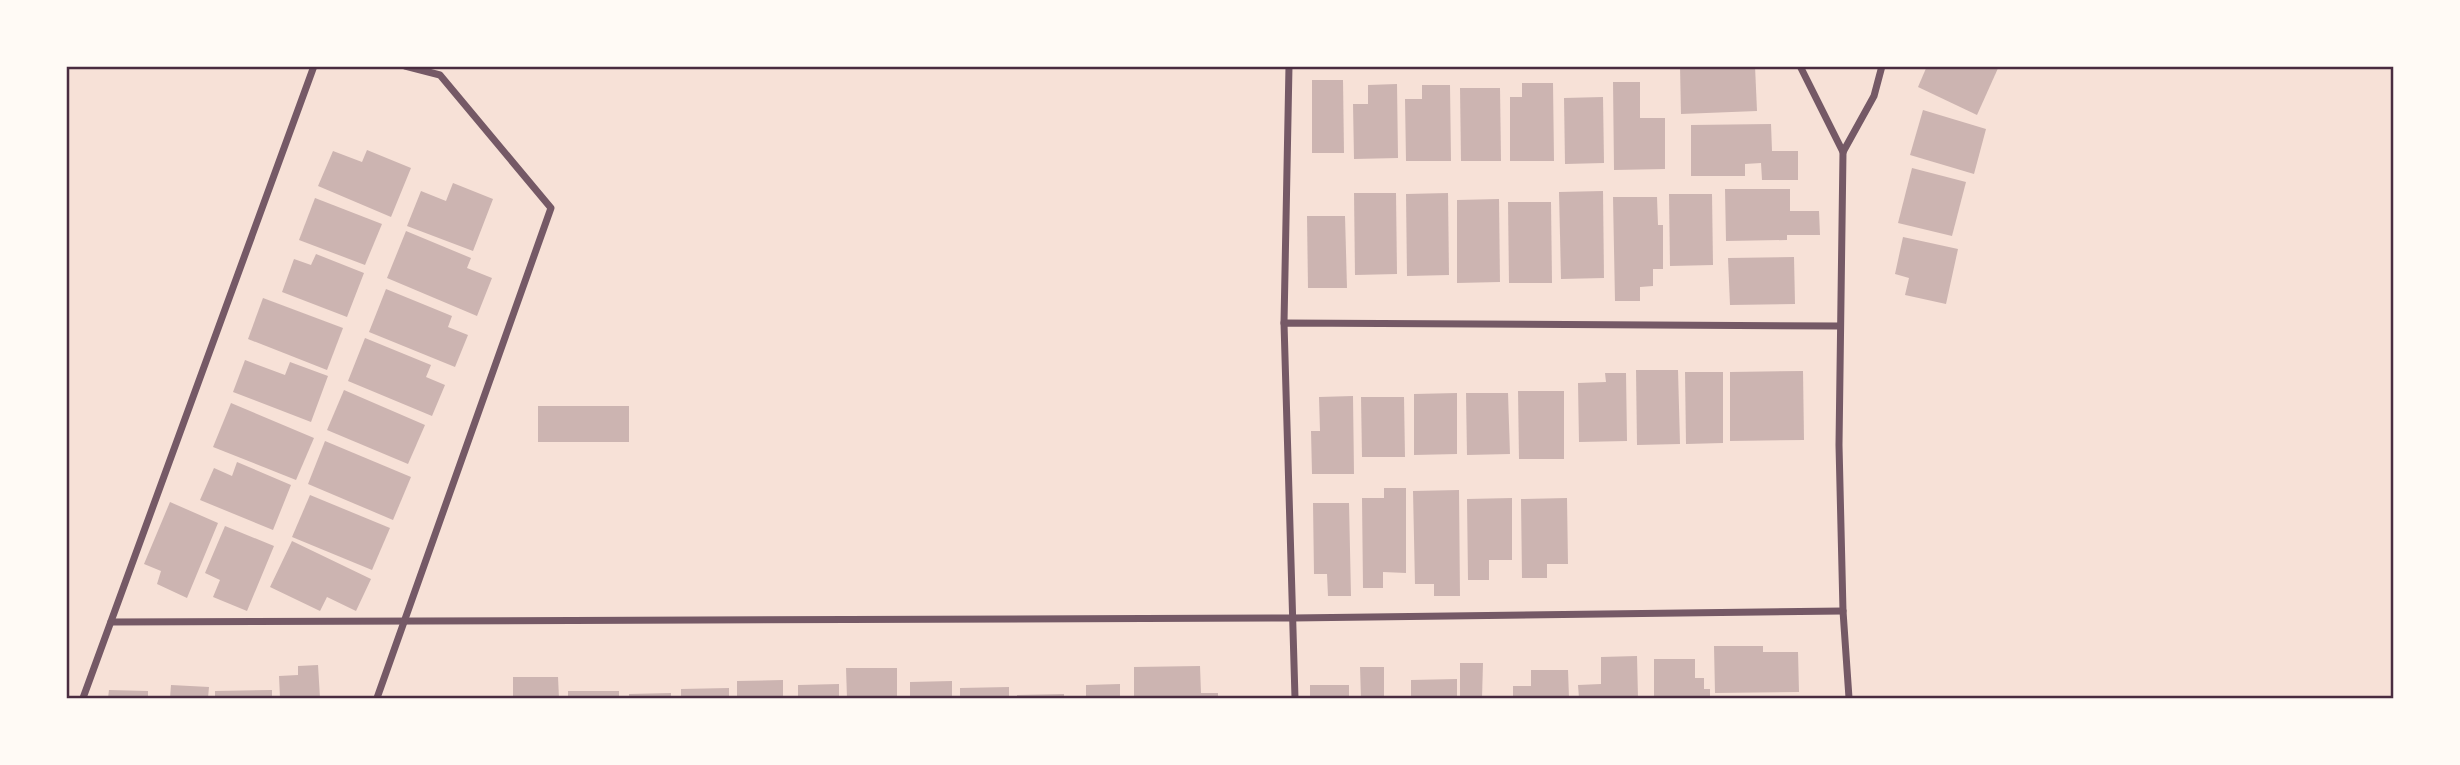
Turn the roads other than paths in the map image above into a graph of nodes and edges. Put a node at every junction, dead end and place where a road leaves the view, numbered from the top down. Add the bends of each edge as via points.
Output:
1 (314, 66) edge
2 (405, 66) edge
3 (1289, 66) edge
4 (1800, 66) edge
5 (1882, 66) edge
6 (1843, 152) junction
7 (1284, 323) junction
8 (1840, 326) junction
9 (1843, 611) junction
10 (1293, 618) junction
11 (406, 620) junction
12 (111, 622) junction
13 (83, 698) edge
14 (377, 698) edge
15 (1295, 698) edge
16 (1849, 698) edge

1 - 12 street
2 - 11 street via 440,75 551,208
3 - 7 street
4 - 6 street
5 - 6 street via 1874,96
6 - 8 street
7 - 8 street
7 - 10 street
8 - 9 street
9 - 10 street
9 - 16 street
10 - 11 street
10 - 15 street
11 - 12 street
11 - 14 street
12 - 13 street

